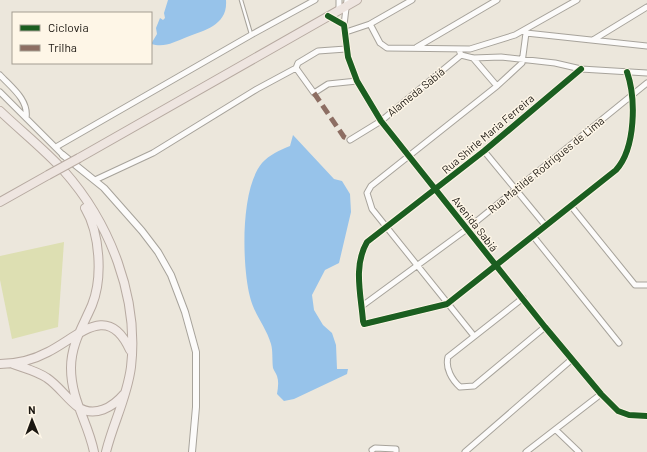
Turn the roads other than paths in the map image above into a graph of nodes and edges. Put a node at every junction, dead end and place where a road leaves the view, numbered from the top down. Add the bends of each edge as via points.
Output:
1 (241, 0) edge
2 (315, 0) edge
3 (338, 0) edge
4 (357, 0) edge
5 (412, 0) edge
6 (497, 0) edge
7 (577, 0) edge
8 (347, 3) edge
9 (647, 7) edge
10 (339, 10) junction
11 (328, 16) junction
12 (370, 24) junction
13 (344, 25) junction
14 (346, 32) junction
15 (525, 32) junction
16 (251, 35) junction
17 (593, 40) junction
18 (647, 46) edge
19 (415, 48) junction
20 (346, 49) junction
21 (460, 52) junction
22 (473, 58) junction
23 (523, 59) junction
24 (296, 68) junction
25 (581, 69) junction
26 (627, 72) junction
27 (647, 73) edge
28 (0, 75) edge
29 (357, 81) junction
30 (647, 83) edge
31 (497, 86) junction
32 (0, 92) edge
33 (633, 94) junction
34 (0, 111) edge
35 (26, 118) junction
36 (381, 121) junction
37 (350, 140) dead end
38 (56, 148) junction
39 (484, 151) junction
40 (63, 155) joint
41 (408, 156) junction
42 (64, 172) junction
43 (95, 180) junction
44 (436, 190) junction
45 (515, 191) junction
46 (0, 202) edge
47 (571, 206) junction
48 (545, 225) junction
49 (387, 227) junction
50 (467, 229) junction
51 (533, 236) junction
52 (495, 265) junction
53 (417, 266) junction
54 (647, 284) edge
55 (523, 298) junction
56 (447, 304) junction
57 (362, 306) junction
58 (545, 327) junction
59 (78, 333) junction
60 (474, 336) junction
61 (619, 343) dead end
62 (132, 354) junction
63 (571, 360) junction
64 (0, 364) edge
65 (12, 364) junction
66 (127, 390) junction
67 (601, 394) junction
68 (78, 407) junction
69 (647, 416) edge
70 (556, 430) junction
71 (372, 450) dead end
72 (396, 451) edge
73 (94, 452) edge
74 (106, 452) edge
75 (192, 452) edge
76 (465, 452) edge
77 (526, 452) edge
78 (579, 452) edge

1 - 16 lane
2 - 16 street
3 - 10 street
4 - 8 highway
5 - 12 street
6 - 19 street
7 - 15 street
8 - 10 highway
8 - 13 street
9 - 17 street
10 - 11 highway
11 - 13 street
11 - 46 highway, bridge
12 - 14 street
12 - 19 street via 383,46 392,49
13 - 14 street, Avenida Sabiá
14 - 20 street, Avenida Sabiá
15 - 17 street
15 - 21 street
15 - 23 street
16 - 38 street
17 - 18 street
19 - 21 street
20 - 24 street via 314,52 298,63
20 - 29 street, Avenida Sabiá
21 - 22 street
21 - 36 street, Alameda Sabiá
22 - 23 street
22 - 31 street
23 - 25 street
23 - 31 street via 522,63
24 - 29 street via 314,93 328,84
24 - 43 street via 153,153
25 - 26 street
25 - 39 street, Rua Shirle Maria Ferreira
26 - 27 street
26 - 33 street
28 - 35 street via 26,106
29 - 36 street, Avenida Sabiá
30 - 33 street, Rua Matilde Rodrigues de Lima
31 - 41 street
32 - 35 street
33 - 45 street, Rua Matilde Rodrigues de Lima
33 - 47 street via 628,148 622,163
34 - 42 main road
35 - 38 street
36 - 37 street, Alameda Sabiá
36 - 41 street, Avenida Sabiá
38 - 40 street
39 - 44 street, Rua Shirle Maria Ferreira
39 - 45 street
40 - 43 street
41 - 44 street, Avenida Sabiá
41 - 49 street via 371,186 367,193 372,209
42 - 59 main road via 89,214 97,242 96,290
42 - 62 main road via 102,226 121,274 131,317
43 - 75 street via 158,252 171,275 186,312 196,352 196,407
44 - 49 street, Rua Shirle Maria Ferreira
44 - 50 street, Avenida Sabiá
45 - 48 street
45 - 50 street, Rua Matilde Rodrigues de Lima
47 - 48 street
47 - 54 street via 635,285
48 - 51 street
49 - 53 street
49 - 57 street, Rua Shirle Maria Ferreira via 367,242 361,252 359,281
50 - 52 street, Avenida Sabiá
50 - 53 street, Rua Matilde Rodrigues de Lima
51 - 52 street
51 - 61 street
52 - 55 street, Avenida Sabiá
52 - 56 street
53 - 56 street
53 - 57 street, Rua Matilde Rodrigues de Lima
55 - 58 street, Avenida Sabiá
55 - 60 street
56 - 57 street via 364,324
56 - 60 street
58 - 60 street via 471,388 460,387 452,381 448,360 453,351
58 - 63 street, Avenida Sabiá
59 - 62 main road via 98,324 105,325 121,334
59 - 65 main road via 47,353
59 - 68 main road via 71,366
62 - 66 main road
63 - 67 street, Avenida Sabiá
63 - 76 street
64 - 65 main road
65 - 68 main road via 47,378
66 - 68 main road via 118,401 102,410 85,411
66 - 74 main road
67 - 69 street, Avenida Sabiá via 618,412
67 - 70 street
68 - 73 main road
70 - 77 street
70 - 78 street
71 - 72 street via 375,448

